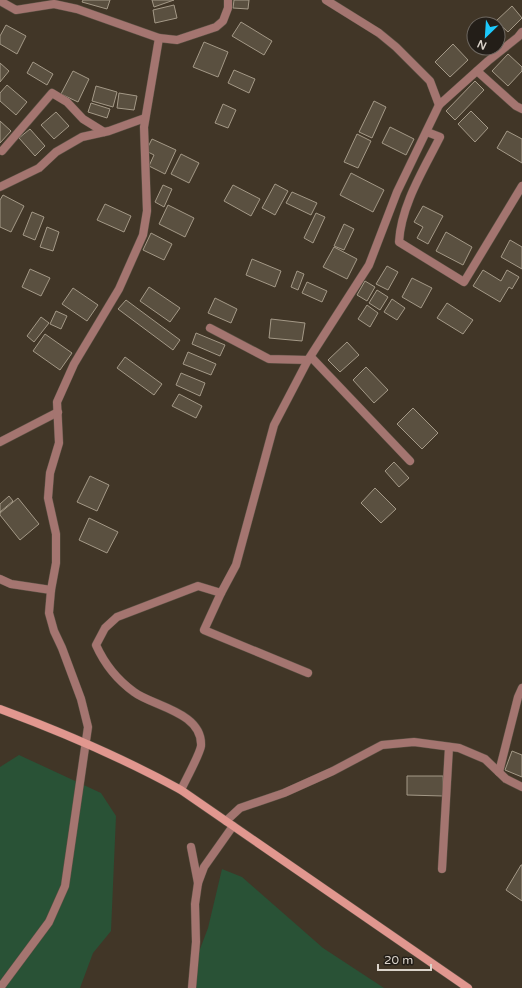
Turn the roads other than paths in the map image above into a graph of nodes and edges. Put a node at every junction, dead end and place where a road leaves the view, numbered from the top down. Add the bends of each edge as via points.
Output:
1 (228, 0) edge
2 (326, 0) edge
3 (0, 1) edge
4 (522, 32) edge
5 (159, 38) junction
6 (477, 71) junction
7 (439, 105) junction
8 (522, 109) edge
9 (145, 118) junction
10 (104, 132) junction
11 (427, 132) junction
12 (2, 151) dead end
13 (522, 186) edge
14 (0, 187) edge
15 (210, 328) dead end
16 (310, 358) junction
17 (58, 412) junction
18 (0, 442) edge
19 (410, 461) dead end
20 (0, 578) edge
21 (51, 590) junction
22 (221, 593) junction
23 (308, 673) dead end
24 (522, 688) edge
25 (0, 709) edge
26 (87, 744) junction
27 (449, 747) junction
28 (499, 772) junction
29 (522, 788) edge
30 (180, 790) junction
31 (226, 821) junction
32 (234, 826) junction
33 (191, 846) dead end
34 (442, 869) dead end
35 (198, 883) junction
36 (0, 988) edge
37 (192, 988) edge
38 (468, 988) edge

1 - 5 street via 223,21 216,27 178,40
2 - 7 street via 379,33 396,47 430,81
3 - 5 street via 16,10 54,4 77,9
4 - 6 street
5 - 9 street
6 - 7 street
6 - 8 street
7 - 11 street
9 - 10 street
9 - 17 street via 148,211 143,235 120,288 74,364 57,402
10 - 12 street via 83,119 66,102 52,93
10 - 14 street via 82,137 56,152 39,168
11 - 13 street via 440,137 412,193 400,227 399,242 464,282
11 - 16 street via 397,192 369,265
15 - 16 street via 269,359
16 - 19 street
16 - 22 street via 274,426 236,564
17 - 18 street
17 - 21 street via 59,443 50,473 48,498 56,534 56,563
20 - 21 street via 11,584
21 - 26 street via 49,613 82,699 88,727
22 - 23 street via 204,630
22 - 30 street via 198,586 117,617 105,628 96,645 114,676 136,693 180,712 198,731 201,746
24 - 28 street
25 - 26 street
26 - 30 street
26 - 36 street via 65,886 49,922
27 - 28 street via 459,748 485,759
27 - 31 street via 414,742 382,745 284,793 240,808
27 - 34 street
28 - 29 street
30 - 31 street
31 - 32 street
32 - 35 street via 204,867
32 - 38 street
33 - 35 street
35 - 37 street

